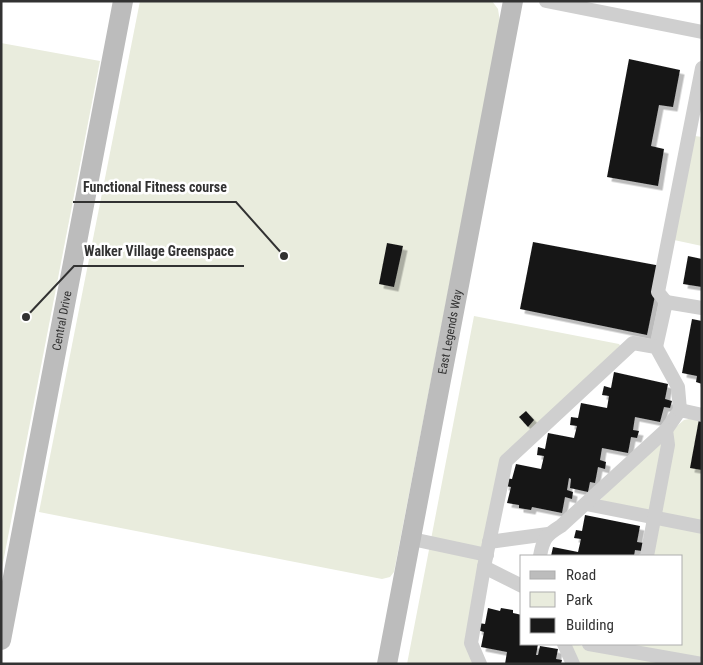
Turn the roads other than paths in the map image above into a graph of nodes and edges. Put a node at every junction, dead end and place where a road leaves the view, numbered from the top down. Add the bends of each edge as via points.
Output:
1 (124, 1) edge
2 (513, 1) edge
3 (546, 1) edge
4 (702, 32) edge
5 (702, 68) edge
6 (666, 302) junction
7 (702, 308) edge
8 (656, 346) junction
9 (680, 410) junction
10 (702, 414) edge
11 (666, 430) junction
12 (586, 504) junction
13 (654, 518) junction
14 (702, 528) edge
15 (548, 534) junction
16 (412, 539) junction
17 (487, 555) junction
18 (540, 555) edge
19 (647, 555) edge
20 (520, 584) edge
21 (1, 640) edge
22 (564, 645) edge
23 (602, 645) edge
24 (629, 647) edge
25 (387, 664) edge
26 (480, 664) edge
27 (573, 664) edge
28 (626, 664) edge
29 (702, 664) edge

1 - 21 street, Central Drive
2 - 16 street, East Legends Way
3 - 4 street
5 - 6 street via 658,292
6 - 7 street
6 - 8 street
8 - 9 street via 678,387
8 - 17 street via 633,343 506,461
9 - 10 street
9 - 11 street
11 - 12 street
11 - 13 street via 668,445
12 - 13 street
12 - 15 street
13 - 14 street
13 - 19 street
15 - 17 street
15 - 18 street
16 - 17 street
16 - 25 street, East Legends Way
17 - 20 street
17 - 26 street via 471,643
22 - 27 street
23 - 24 street
24 - 28 street
24 - 29 street

